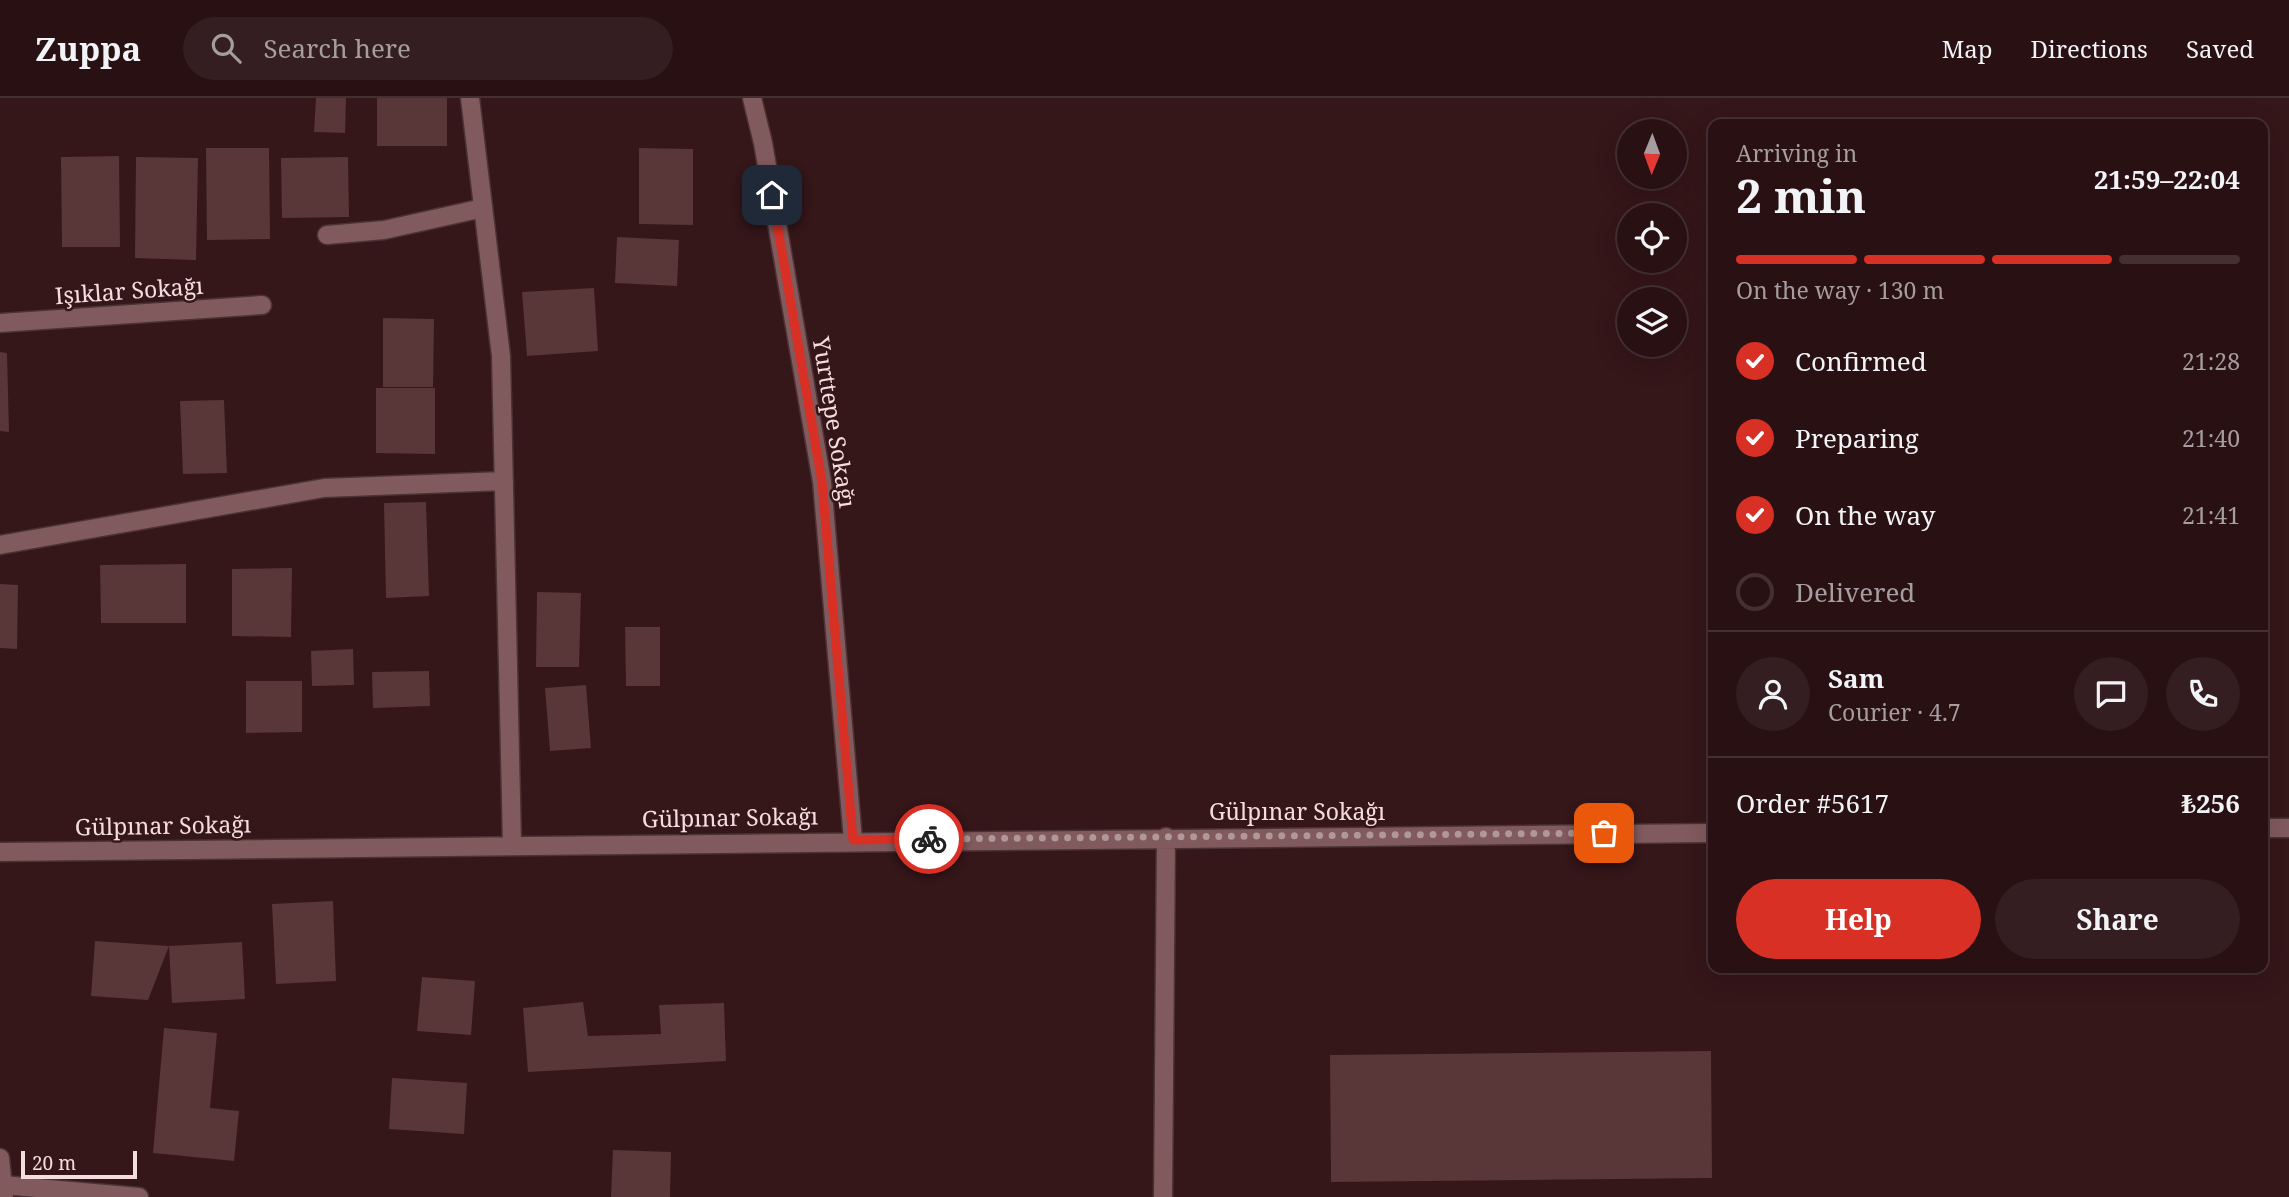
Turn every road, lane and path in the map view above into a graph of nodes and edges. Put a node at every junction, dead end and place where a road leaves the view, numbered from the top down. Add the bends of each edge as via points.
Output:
1 (470, 98) edge
2 (752, 98) edge
3 (483, 208) junction
4 (327, 235) dead end
5 (262, 306) dead end
6 (0, 323) edge
7 (504, 481) junction
8 (0, 545) edge
9 (2268, 828) edge
10 (2289, 828) edge
11 (1708, 832) edge
12 (1166, 837) junction
13 (853, 840) junction
14 (512, 844) junction
15 (0, 852) edge
16 (0, 1158) edge
17 (3, 1191) edge
18 (139, 1197) edge
19 (1163, 1197) edge

1 - 3 street
2 - 13 street, Yurttepe Sokağı via 822,482
3 - 4 street via 384,230
3 - 7 street via 502,356
5 - 6 street, Işıklar Sokağı
7 - 8 street via 324,488
7 - 14 street
9 - 10 street
11 - 12 street, Gülpınar Sokağı
12 - 13 street, Gülpınar Sokağı
12 - 19 street
13 - 14 street, Gülpınar Sokağı
14 - 15 street, Gülpınar Sokağı
16 - 17 street
17 - 18 street

